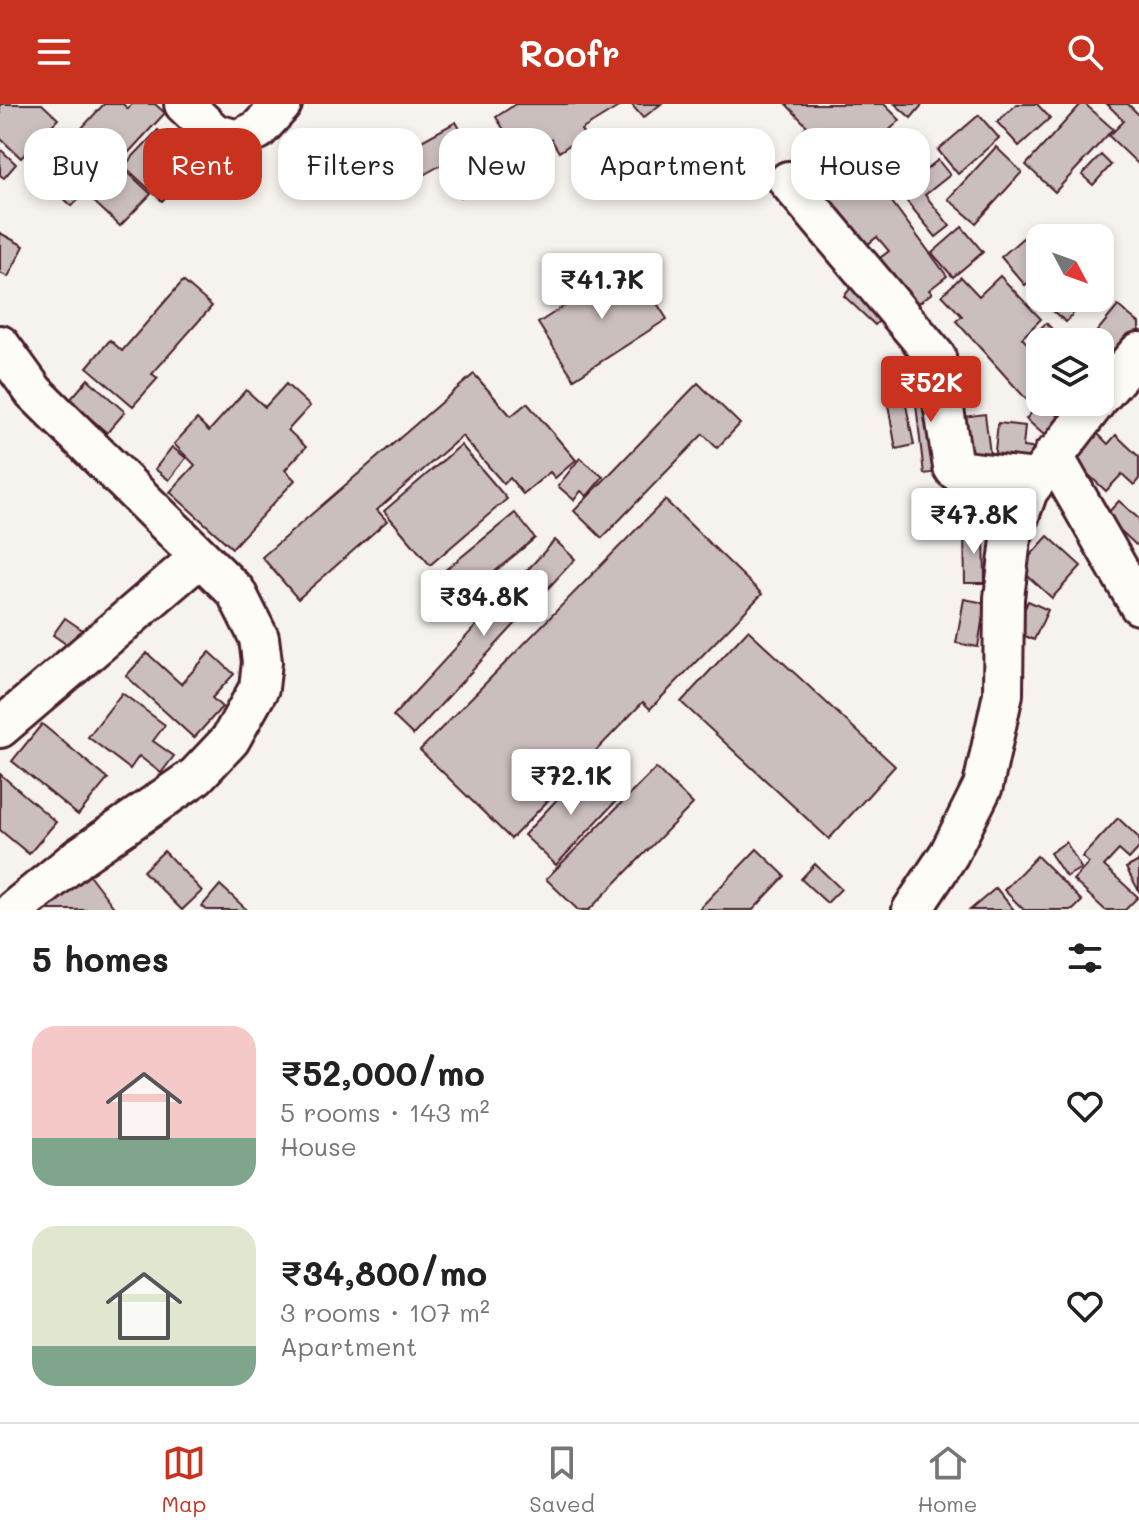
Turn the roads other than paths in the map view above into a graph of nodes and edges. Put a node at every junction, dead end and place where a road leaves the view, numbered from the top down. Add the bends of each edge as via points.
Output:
1 (184, 104) edge
2 (282, 104) edge
3 (788, 181) dead end
4 (0, 345) edge
5 (1139, 352) edge
6 (1114, 381) edge
7 (1085, 416) edge
8 (1045, 467) junction
9 (200, 557) junction
10 (1139, 605) edge
11 (0, 728) edge
12 (14, 910) edge
13 (912, 910) edge

1 - 2 street via 214,133 237,140 258,130
3 - 8 street via 936,357 955,470
4 - 9 street via 34,392
5 - 6 street
7 - 8 street
8 - 10 street
8 - 13 street via 1028,491 1011,539 1003,694 983,786 949,854
9 - 11 street
9 - 12 street via 236,592 259,638 259,688 230,740 196,776 79,857

